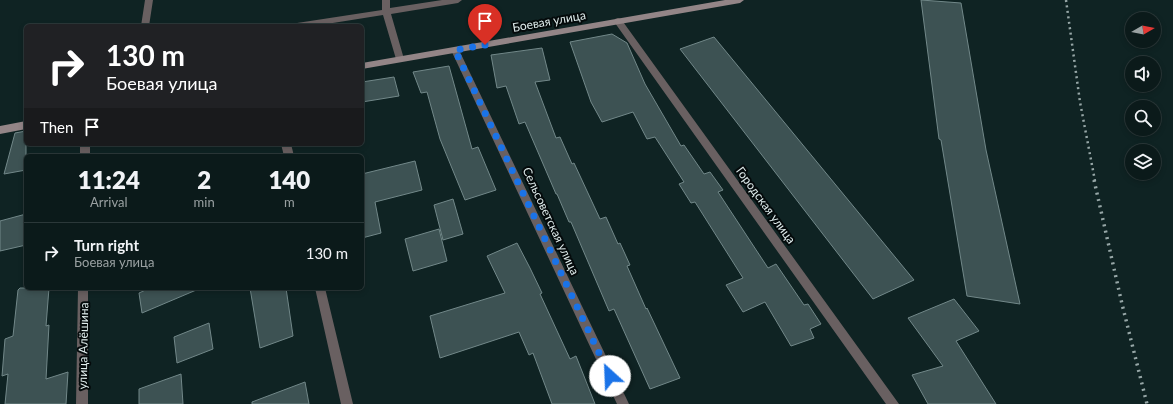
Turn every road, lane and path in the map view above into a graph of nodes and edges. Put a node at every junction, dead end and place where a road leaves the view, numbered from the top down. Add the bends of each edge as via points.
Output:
1 (149, 0) edge
2 (386, 0) edge
3 (458, 0) edge
4 (740, 0) edge
5 (386, 12) junction
6 (618, 22) junction
7 (145, 24) edge
8 (310, 24) edge
9 (455, 50) junction
10 (400, 59) junction
11 (364, 66) edge
12 (24, 125) edge
13 (0, 130) edge
14 (84, 290) edge
15 (320, 290) edge
16 (82, 404) edge
17 (347, 404) edge
18 (623, 404) edge
19 (893, 404) edge

1 - 7 street
2 - 5 street
3 - 5 street
4 - 6 main road, Боевая улица
5 - 8 street
5 - 10 street
6 - 9 main road, Боевая улица
6 - 19 street, Городская улица
9 - 10 main road, Боевая улица
9 - 18 street, Сельсоветская улица
10 - 11 main road, Боевая улица
12 - 13 main road
14 - 16 street, улица Алёшина
15 - 17 street

